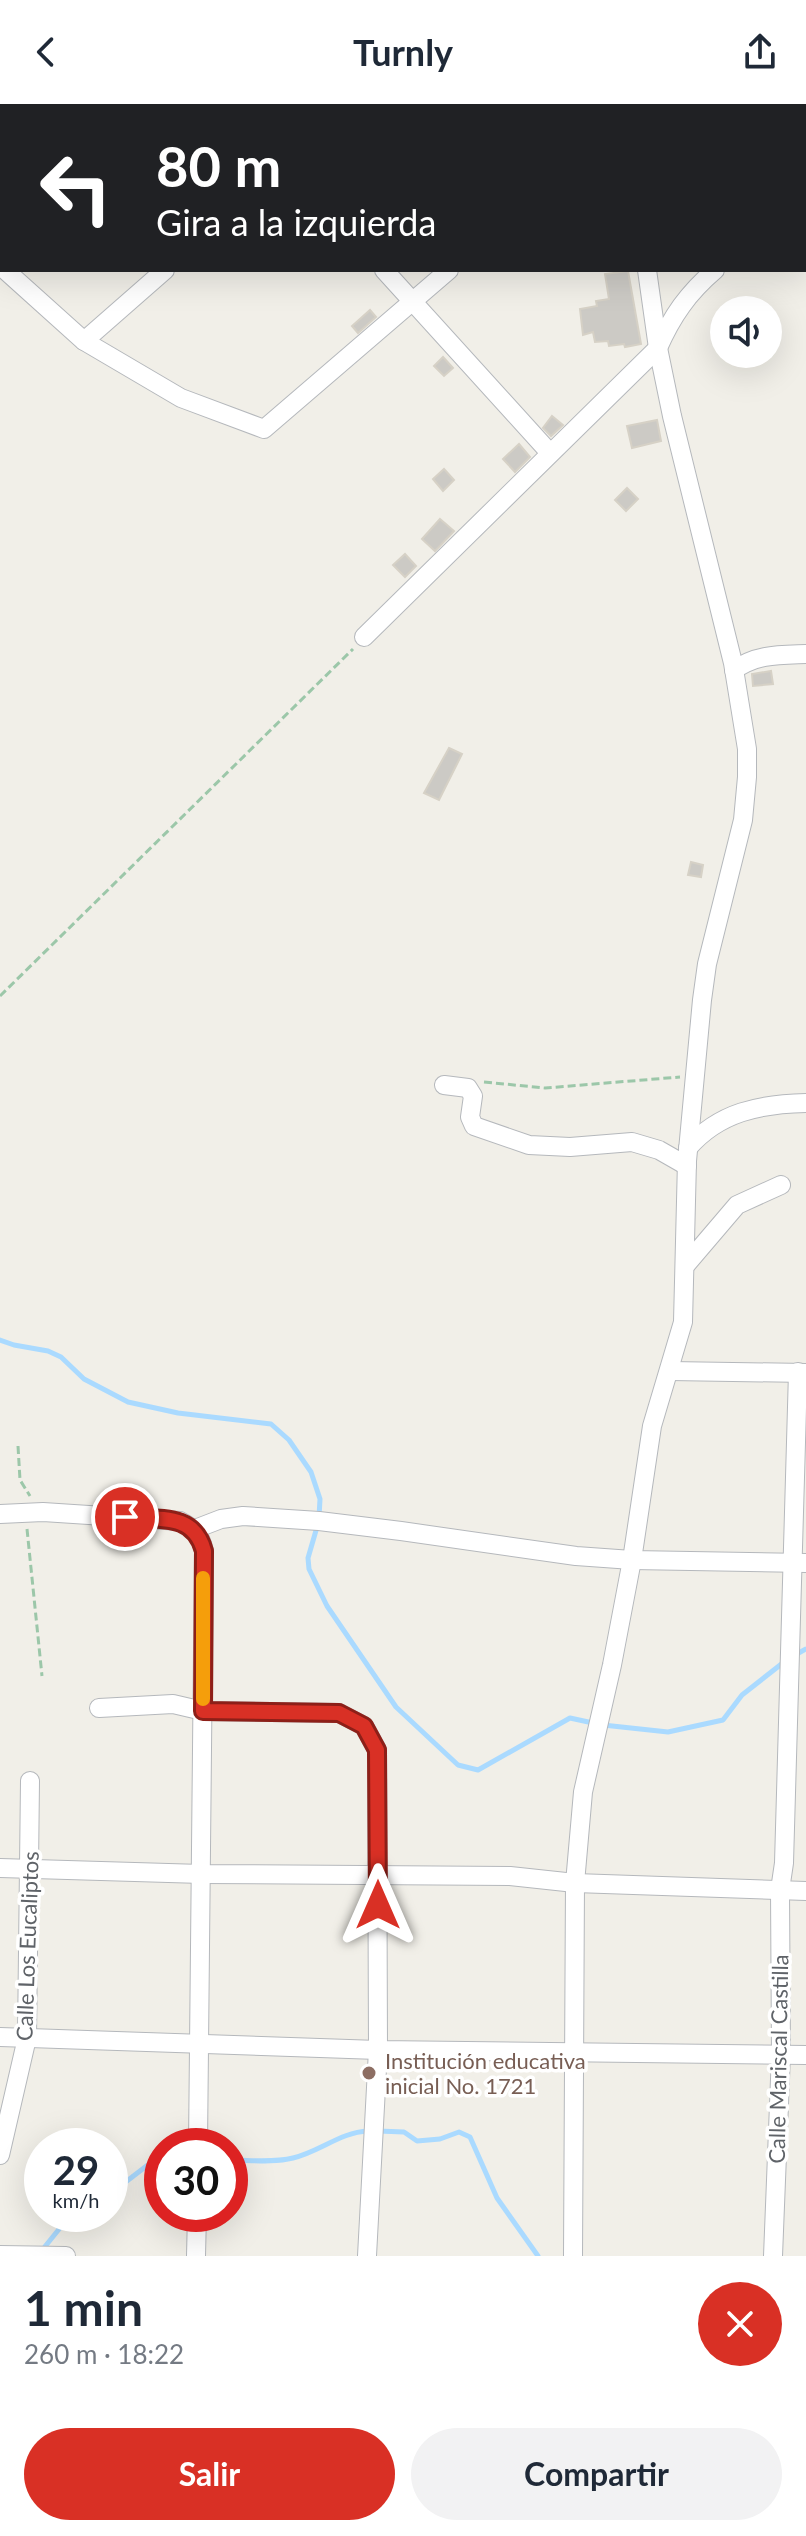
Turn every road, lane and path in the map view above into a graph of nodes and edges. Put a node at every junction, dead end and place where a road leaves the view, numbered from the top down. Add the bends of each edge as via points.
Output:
1 (8, 272) edge
2 (163, 272) edge
3 (386, 272) edge
4 (447, 272) edge
5 (647, 272) edge
6 (713, 272) edge
7 (414, 302) junction
8 (84, 341) junction
9 (658, 348) junction
10 (550, 453) junction
11 (364, 637) joint
12 (806, 654) edge
13 (734, 670) junction
14 (0, 996) edge
15 (695, 1075) junction
16 (444, 1085) dead end
17 (468, 1088) junction
18 (806, 1103) edge
19 (688, 1157) junction
20 (781, 1185) dead end
21 (685, 1266) junction
22 (670, 1371) junction
23 (802, 1372) edge
24 (18, 1446) dead end
25 (34, 1512) junction
26 (0, 1514) edge
27 (195, 1529) junction
28 (632, 1560) junction
29 (799, 1563) edge
30 (42, 1676) dead end
31 (99, 1708) dead end
32 (203, 1711) junction
33 (30, 1781) dead end
34 (0, 1868) edge
35 (30, 1869) junction
36 (202, 1874) junction
37 (377, 1876) junction
38 (575, 1883) junction
39 (780, 1890) junction
40 (806, 1891) edge
41 (0, 2037) edge
42 (27, 2038) junction
43 (200, 2042) junction
44 (378, 2050) junction
45 (575, 2052) junction
46 (781, 2054) junction
47 (806, 2055) edge
48 (198, 2128) edge
49 (0, 2155) edge
50 (197, 2232) edge
51 (0, 2255) edge
52 (66, 2256) edge
53 (196, 2256) edge
54 (367, 2256) edge
55 (573, 2256) edge
56 (773, 2256) edge

1 - 8 street
2 - 8 street
3 - 7 street
4 - 7 street
5 - 9 street
6 - 9 street via 686,297
7 - 8 street via 264,429 181,398
7 - 10 street
9 - 10 street
9 - 13 street
10 - 11 street
11 - 14 path
12 - 13 street via 763,655
13 - 15 street via 747,749 743,820 707,964
15 - 17 path via 545,1088 484,1082
15 - 19 street
16 - 17 street
17 - 19 street via 474,1126 529,1145 632,1142
18 - 19 street via 753,1108 722,1119 702,1132
19 - 21 street
20 - 21 street via 737,1205
21 - 22 street via 683,1322
22 - 23 street
22 - 28 street via 652,1426
23 - 29 street, Calle Mariscal Castilla
24 - 25 path via 20,1480
25 - 26 street
25 - 27 street via 180,1521
25 - 30 path via 30,1575
27 - 28 street via 243,1516 319,1521
27 - 32 street via 204,1551
28 - 29 street
28 - 38 street via 588,1761
29 - 39 street, Calle Mariscal Castilla
31 - 32 street via 173,1704
32 - 36 street
32 - 37 street via 339,1713 364,1726 377,1750
33 - 35 street, Calle Los Eucaliptos
34 - 35 street
35 - 36 street
35 - 42 street, Calle Los Eucaliptos
36 - 37 street
36 - 43 street
37 - 38 street via 510,1876
37 - 44 street
38 - 39 street
38 - 45 street
39 - 40 street
39 - 46 street, Calle Mariscal Castilla
41 - 42 street
42 - 43 street
42 - 49 street, Calle Los Eucaliptos
43 - 44 street
43 - 48 street
44 - 45 street
44 - 54 street
45 - 46 street
45 - 55 street
46 - 47 street
46 - 56 street, Calle Mariscal Castilla
50 - 53 street
51 - 52 street

